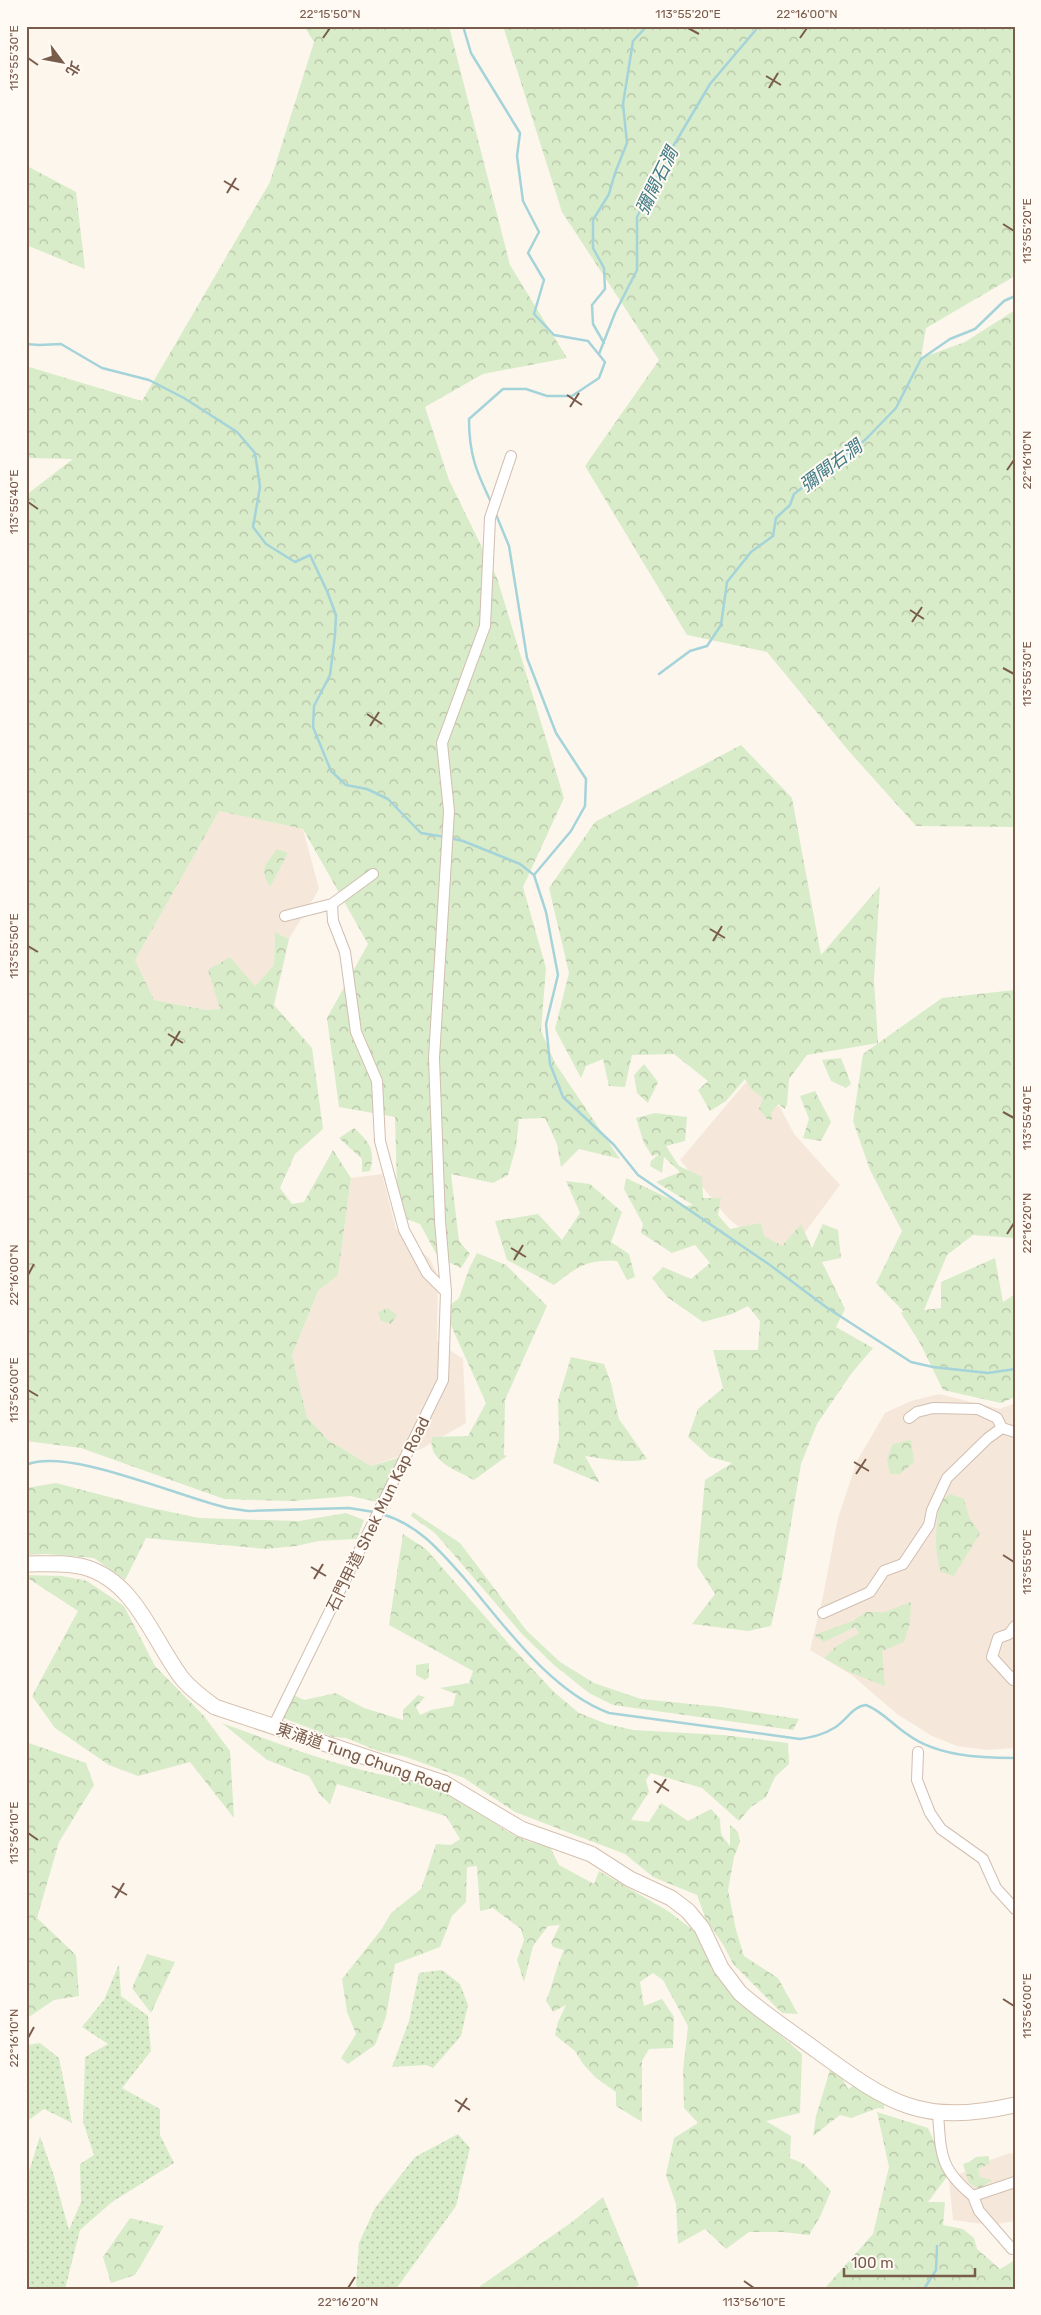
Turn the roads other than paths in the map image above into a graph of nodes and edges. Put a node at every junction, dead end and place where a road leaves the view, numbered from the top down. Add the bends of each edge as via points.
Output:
1 (511, 456) dead end
2 (373, 874) dead end
3 (332, 904) junction
4 (285, 916) dead end
5 (446, 1292) junction
6 (909, 1418) dead end
7 (1002, 1428) junction
8 (1015, 1432) edge
9 (26, 1564) edge
10 (823, 1613) dead end
11 (1015, 1626) edge
12 (1015, 1679) edge
13 (273, 1727) junction
14 (918, 1752) dead end
15 (1015, 1909) edge
16 (1015, 2105) edge
17 (938, 2113) junction
18 (1015, 2182) edge
19 (973, 2196) junction
20 (1012, 2249) dead end

1 - 5 street, 石門甲道 Shek Mun Kap Road via 490,518 484,626 442,743 449,811 434,1058
2 - 3 street
3 - 4 street
3 - 5 street via 333,920 345,952 356,1032 377,1081 380,1141 404,1230 427,1274
5 - 13 street, 石門甲道 Shek Mun Kap Road via 443,1380
6 - 7 street via 917,1412 935,1408 978,1409 997,1418
7 - 8 street
7 - 10 street via 947,1478 932,1510 929,1525 902,1564 884,1571 870,1592
9 - 13 main road, 東涌道 Tung Chung Road via 74,1566 111,1580 131,1599 181,1677 196,1693 216,1707
11 - 12 street via 1009,1634 998,1638 992,1657
13 - 17 main road, 東涌道 Tung Chung Road via 444,1783 513,1825 584,1850 630,1879 671,1898 698,1921 728,1979 745,1997 870,2089 906,2106
14 - 15 street via 916,1780 930,1813 941,1829 983,1859 996,1888
16 - 17 main road, 東涌道 Tung Chung Road via 974,2113
17 - 19 street via 940,2148 946,2167 956,2182
18 - 19 street
19 - 20 street via 979,2211

